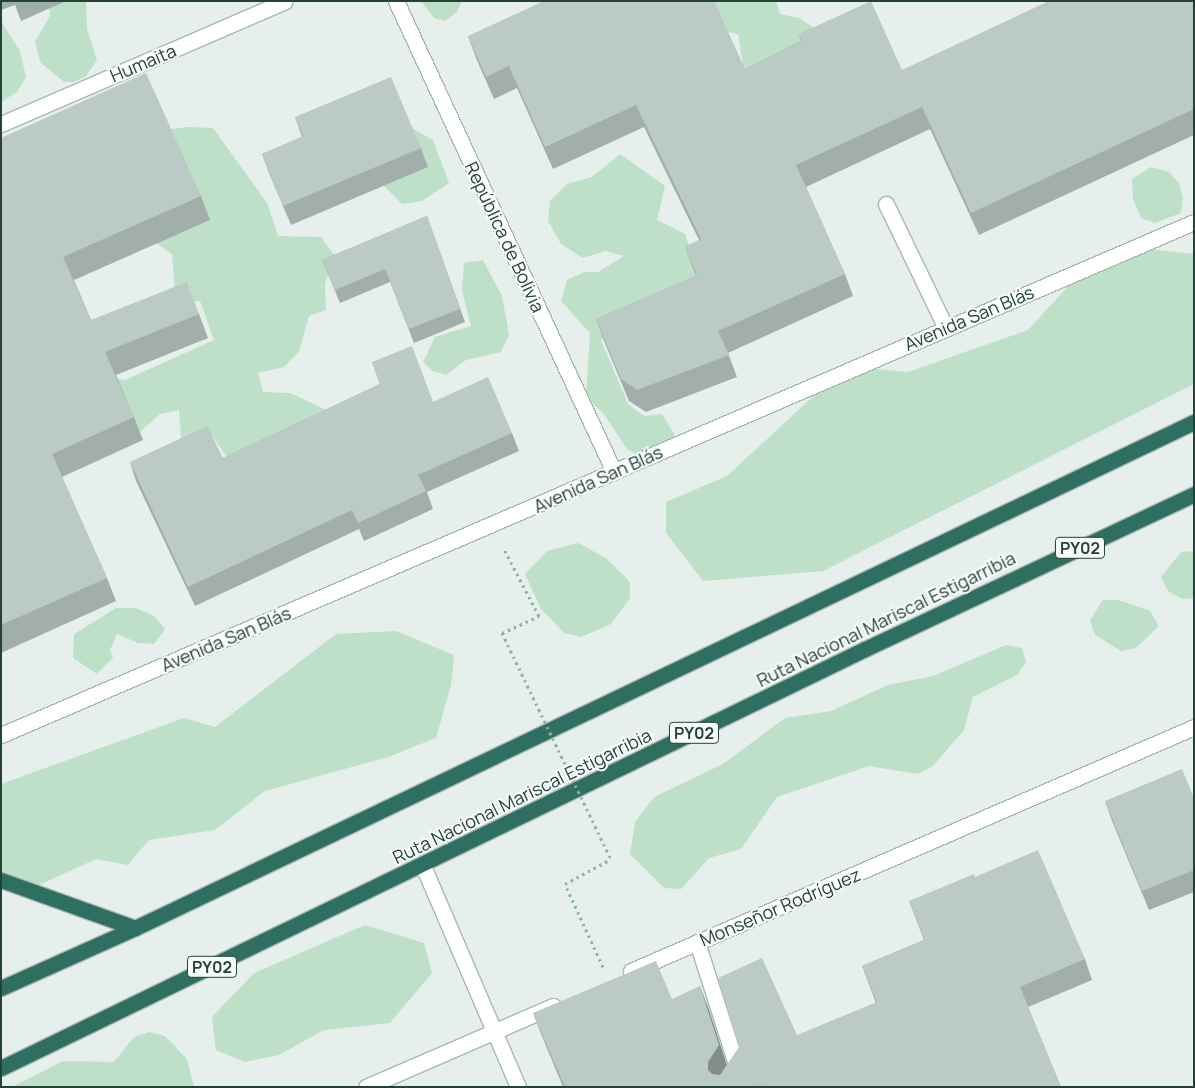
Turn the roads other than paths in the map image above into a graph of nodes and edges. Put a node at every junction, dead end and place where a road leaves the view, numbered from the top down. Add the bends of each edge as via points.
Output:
1 (285, 1) edge
2 (396, 1) edge
3 (1, 124) edge
4 (886, 204) dead end
5 (1194, 222) edge
6 (946, 328) junction
7 (1194, 422) edge
8 (614, 472) junction
9 (1194, 494) edge
10 (1193, 729) edge
11 (1, 735) edge
12 (423, 866) junction
13 (1, 880) edge
14 (135, 928) junction
15 (698, 942) junction
16 (609, 981) edge
17 (1, 988) edge
18 (564, 1001) edge
19 (495, 1032) junction
20 (1, 1068) edge
21 (366, 1087) edge
22 (518, 1087) edge
23 (724, 1087) edge

1 - 3 street, Humaita
2 - 8 street, República de Bolivia
4 - 6 street
5 - 6 street, Avenida San Blás
6 - 8 street, Avenida San Blás
7 - 14 highway
8 - 11 street, Avenida San Blás
9 - 12 highway, Ruta Nacional Mariscal Estigarribia / PY02 via 866,649
10 - 15 street, Monseñor Rodríguez
12 - 19 street
12 - 20 highway, Ruta Nacional Mariscal Estigarribia / PY02
13 - 14 highway
14 - 17 highway
15 - 16 street, Monseñor Rodríguez
15 - 23 street via 737,1067
18 - 19 street
19 - 21 street
19 - 22 street

